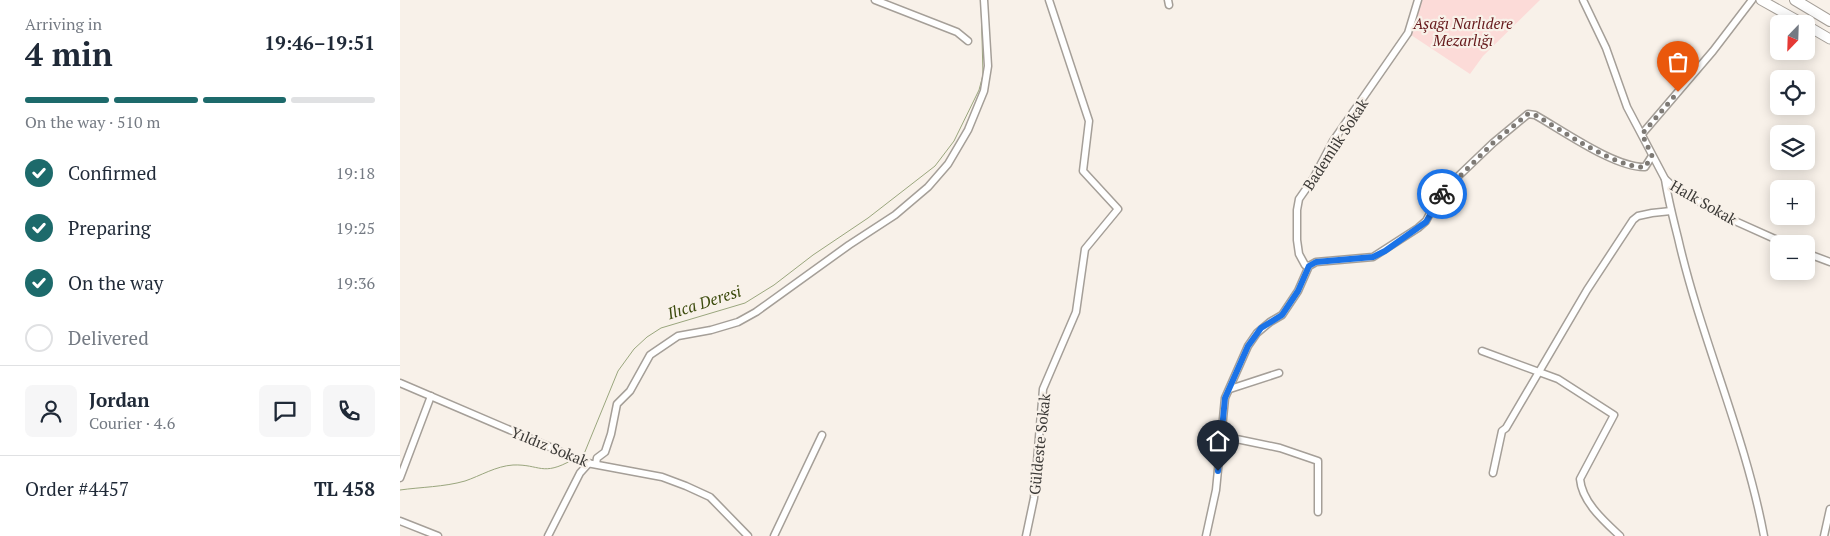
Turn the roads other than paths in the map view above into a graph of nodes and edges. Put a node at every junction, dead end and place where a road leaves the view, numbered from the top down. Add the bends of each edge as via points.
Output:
1 (875, 0) edge
2 (984, 0) edge
3 (1049, 0) edge
4 (1418, 0) edge
5 (1583, 0) edge
6 (1752, 0) edge
7 (1761, 0) edge
8 (1795, 0) edge
9 (1788, 15) edge
10 (1830, 21) edge
11 (1815, 30) edge
12 (1830, 39) edge
13 (968, 41) dead end
14 (1642, 134) junction
15 (1652, 156) junction
16 (1665, 178) junction
17 (1671, 211) junction
18 (1770, 237) edge
19 (1815, 256) edge
20 (1830, 262) edge
21 (1309, 266) junction
22 (1482, 351) dead end
23 (1279, 373) dead end
24 (1538, 373) junction
25 (400, 383) edge
26 (1230, 389) junction
27 (431, 396) junction
28 (822, 435) dead end
29 (1222, 436) junction
30 (588, 463) junction
31 (596, 464) junction
32 (1493, 473) dead end
33 (400, 478) edge
34 (1830, 509) edge
35 (1318, 512) dead end
36 (400, 521) edge
37 (438, 536) edge
38 (548, 536) edge
39 (748, 536) edge
40 (774, 536) edge
41 (1026, 536) edge
42 (1206, 536) edge
43 (1620, 536) edge
44 (1764, 536) edge
45 (1824, 536) edge

1 - 13 street via 957,32
2 - 31 street via 988,66 984,91 968,130 943,170 895,215 756,312 738,322 678,336 650,355 630,391 617,404 611,434
3 - 41 street, Güldeste Sokak via 1089,121 1083,171 1118,209 1085,249 1076,312 1043,388 1034,498
4 - 21 street, Bademlik Sokak via 1408,33 1333,141 1299,199 1299,254
5 - 14 street, Halk Sokak
6 - 14 street
7 - 9 main road
8 - 10 highway
11 - 12 main road
14 - 15 street, Halk Sokak
15 - 16 street, Halk Sokak
15 - 21 street via 1645,167 1634,168 1528,114 1448,186 1426,222 1418,228 1373,257 1316,262
16 - 17 street
16 - 18 street, Halk Sokak via 1675,188 1726,217
17 - 24 street via 1652,212 1632,220
17 - 44 street via 1696,308 1749,466
19 - 20 street
21 - 26 street via 1282,315 1261,328 1248,346
22 - 24 street
23 - 26 street
24 - 32 street via 1502,432
24 - 43 street via 1558,379 1614,415 1580,479 1592,506
25 - 27 street, Yıldız Sokak
26 - 29 street via 1222,412
27 - 30 street, Yıldız Sokak
27 - 33 street
28 - 40 street
29 - 35 street via 1280,448 1318,461
29 - 42 street via 1216,490
30 - 31 street, Yıldız Sokak
30 - 38 street
31 - 39 street, Yıldız Sokak via 662,477 710,497
34 - 45 street
36 - 37 street

